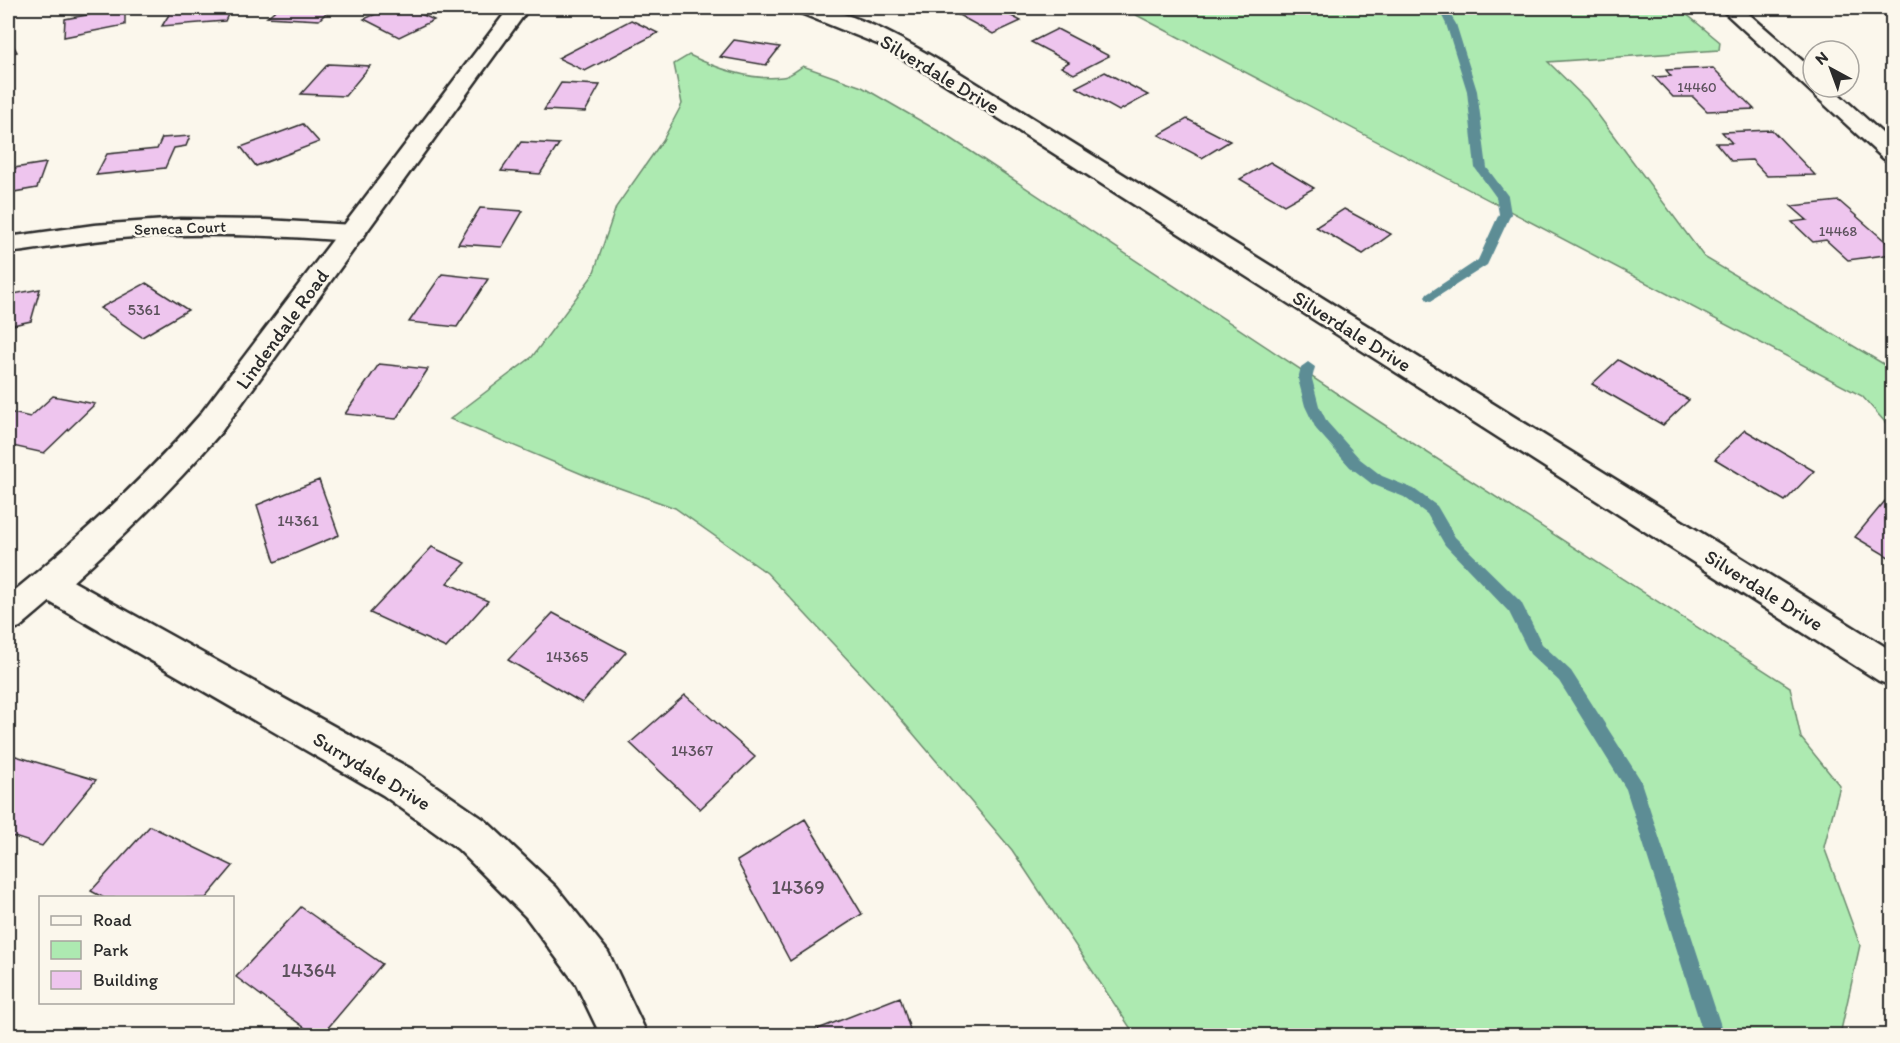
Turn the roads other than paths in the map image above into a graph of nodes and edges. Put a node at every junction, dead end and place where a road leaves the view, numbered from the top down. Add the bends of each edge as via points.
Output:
1 (519, 8) edge
2 (805, 8) edge
3 (1730, 8) edge
4 (1801, 71) edge
5 (1831, 99) edge
6 (1893, 154) edge
7 (353, 232) junction
8 (8, 244) edge
9 (48, 584) junction
10 (8, 616) edge
11 (1893, 670) edge
12 (625, 1035) edge

1 - 7 street, Lindendale Road
2 - 11 street, Silverdale Drive via 888,40 947,75
3 - 4 street
5 - 6 street
7 - 8 street, Seneca Court via 200,226 90,231
7 - 9 street, Lindendale Road via 194,445 130,511
9 - 10 street, Lindendale Road
9 - 12 street, Surrydale Drive via 397,782 471,835 541,902 585,958

